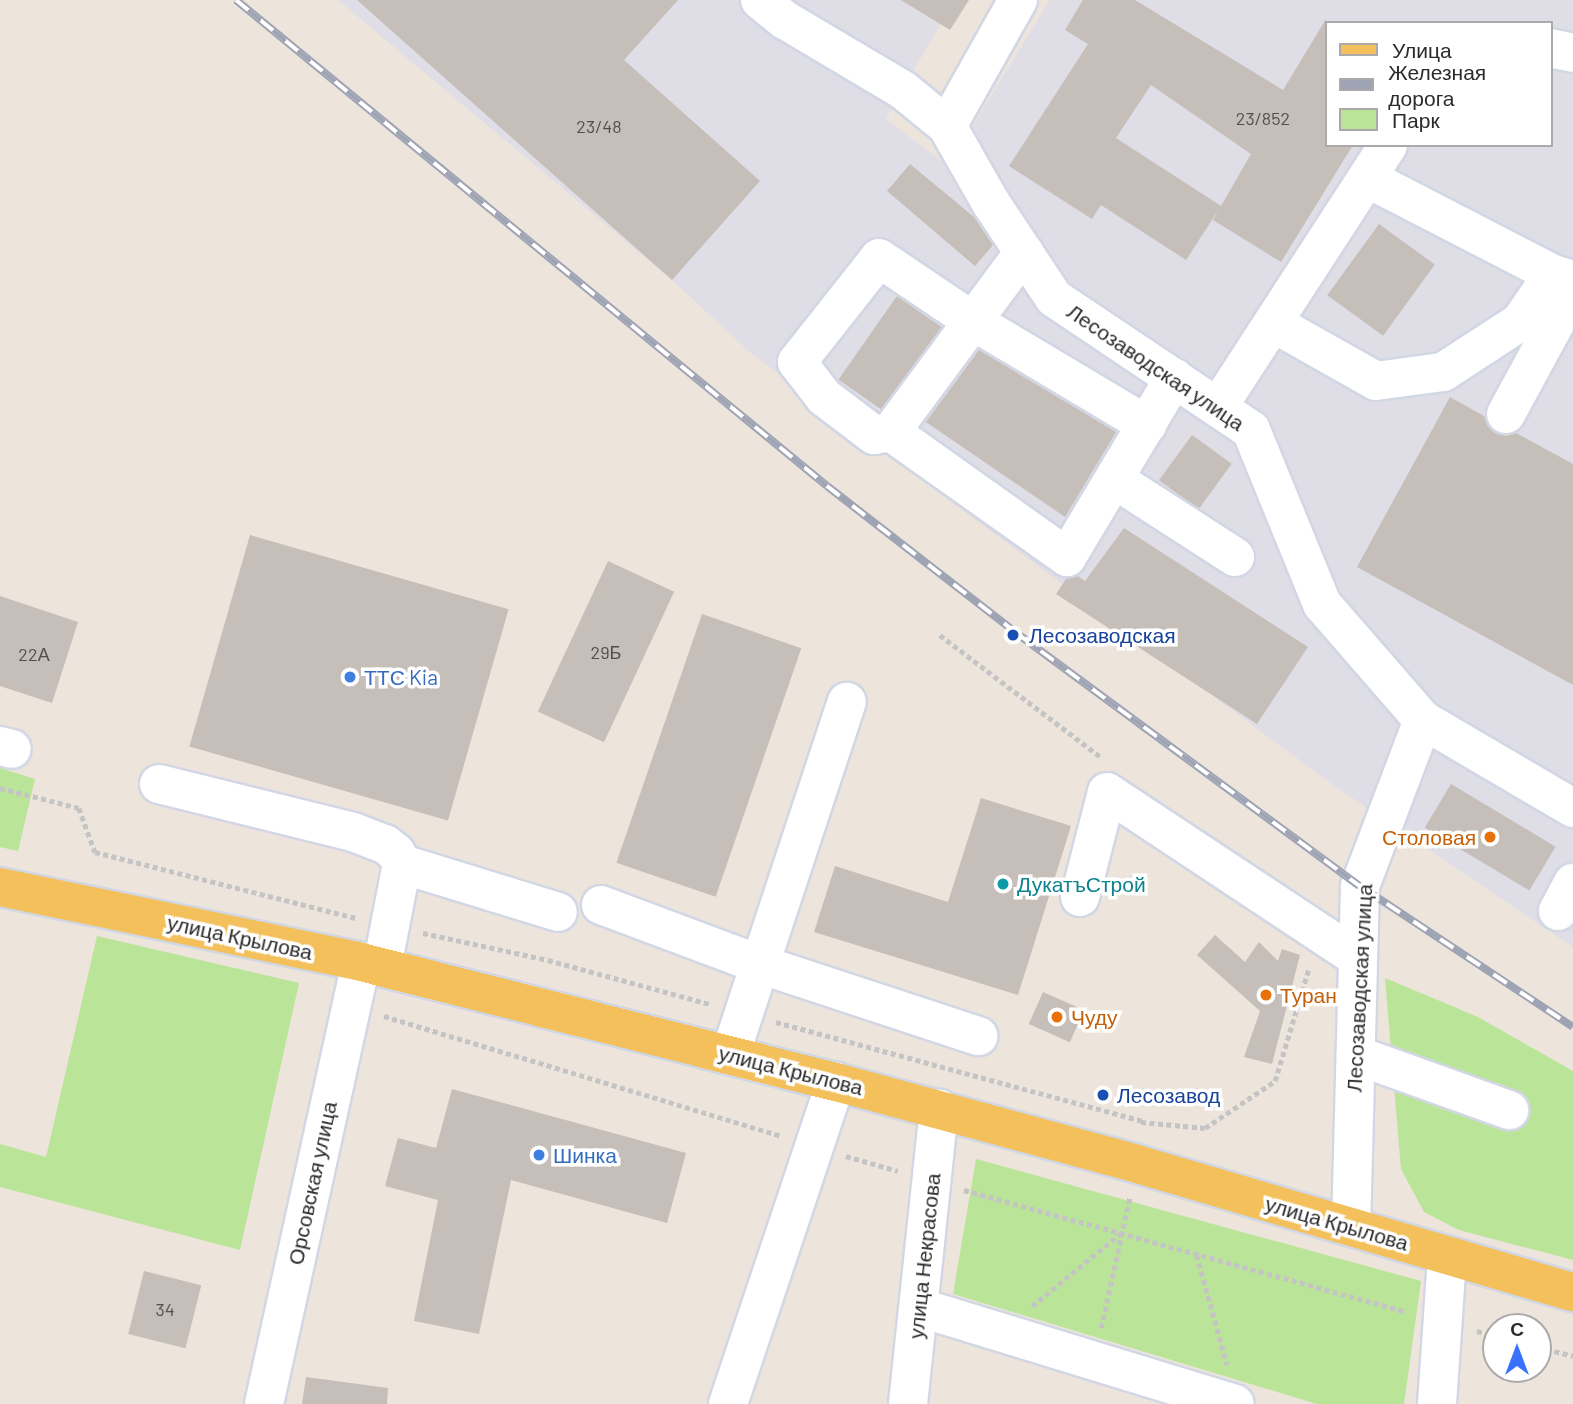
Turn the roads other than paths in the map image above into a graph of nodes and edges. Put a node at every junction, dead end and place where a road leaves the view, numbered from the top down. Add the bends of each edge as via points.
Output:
1 (761, 0) edge
2 (1018, 0) edge
3 (1552, 48) edge
4 (1573, 53) edge
5 (947, 126) junction
6 (1387, 147) edge
7 (1367, 178) junction
8 (1024, 252) junction
9 (1567, 288) edge
10 (971, 320) junction
11 (1273, 323) junction
12 (1174, 378) junction
13 (1218, 407) junction
14 (1506, 414) dead end
15 (1147, 425) junction
16 (891, 432) junction
17 (1114, 479) junction
18 (1235, 557) dead end
19 (847, 702) dead end
20 (1423, 720) junction
21 (159, 784) dead end
22 (1573, 808) edge
23 (402, 864) junction
24 (0, 887) edge
25 (1080, 897) dead end
26 (601, 905) dead end
27 (558, 912) dead end
28 (1358, 958) junction
29 (372, 964) junction
30 (759, 964) junction
31 (978, 1036) dead end
32 (730, 1055) junction
33 (1356, 1055) junction
34 (836, 1082) junction
35 (939, 1109) junction
36 (1509, 1110) dead end
37 (1351, 1226) junction
38 (1447, 1256) junction
39 (1573, 1292) edge
40 (920, 1308) junction
41 (264, 1404) edge
42 (728, 1404) edge
43 (908, 1404) edge
44 (1235, 1404) edge
45 (1437, 1404) edge

1 - 5 street, Лесозаводская улица via 785,20 903,90
2 - 5 street
3 - 4 street
5 - 8 street, Лесозаводская улица
6 - 7 street
7 - 9 street
7 - 11 street
8 - 10 street
8 - 12 street, Лесозаводская улица via 1054,298
9 - 11 street via 1443,372 1376,381
9 - 14 street
10 - 15 street
10 - 16 street
10 - 16 street via 879,258 797,362 824,397 874,435
11 - 13 street
12 - 13 street, Лесозаводская улица
12 - 15 street
13 - 20 street, Лесозаводская улица via 1251,430 1322,604
15 - 17 street
16 - 17 street via 1067,557
17 - 18 street
19 - 30 street
20 - 22 street
20 - 28 street, Лесозаводская улица via 1360,886
21 - 23 street via 353,832 385,844
23 - 27 street
23 - 29 street, Орсовская улица via 391,926
24 - 29 main road, улица Крылова
25 - 28 street via 1107,792
26 - 30 street
28 - 33 street, Лесозаводская улица
29 - 32 main road, улица Крылова
29 - 41 street, Орсовская улица
30 - 31 street
30 - 32 street
32 - 34 main road, улица Крылова
33 - 36 street
33 - 37 street, Лесозаводская улица
34 - 35 main road, улица Крылова
34 - 42 street
35 - 37 main road, улица Крылова
35 - 40 street, улица Некрасова
37 - 38 main road, улица Крылова
38 - 39 main road, улица Крылова
38 - 45 street
40 - 43 street, улица Некрасова
40 - 44 street

